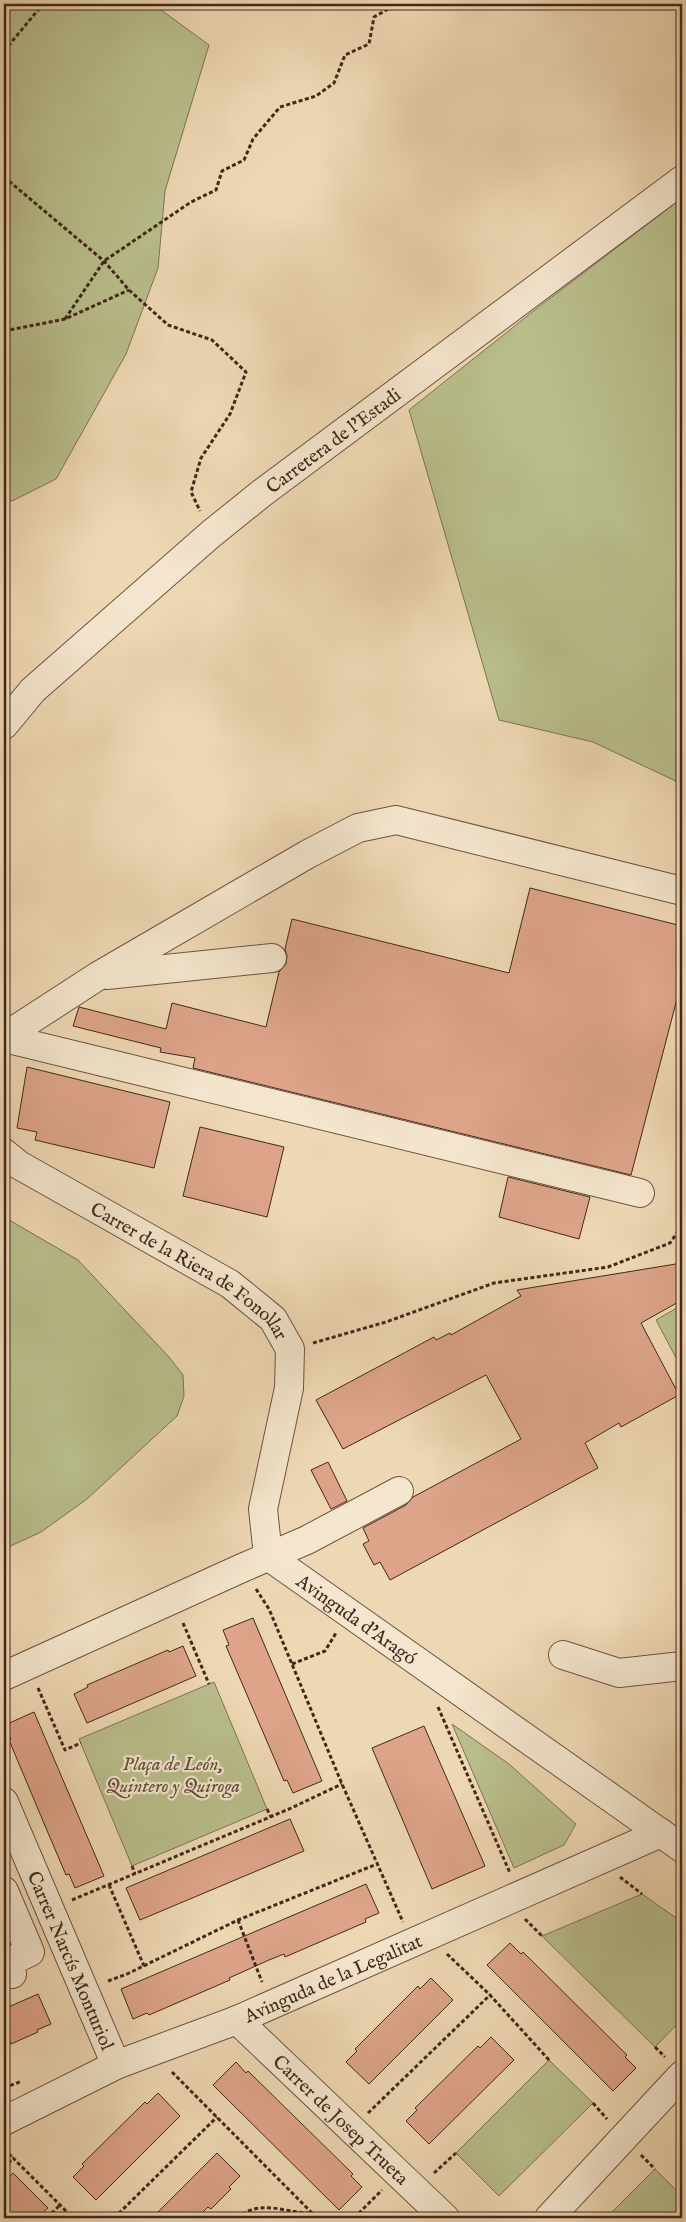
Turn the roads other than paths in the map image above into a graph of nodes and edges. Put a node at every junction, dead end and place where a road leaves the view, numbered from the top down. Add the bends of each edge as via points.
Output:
1 (682, 180) edge
2 (4, 725) edge
3 (682, 891) edge
4 (272, 958) dead end
5 (98, 976) junction
6 (4, 1038) edge
7 (4, 1154) edge
8 (640, 1194) dead end
9 (399, 1491) dead end
10 (268, 1556) junction
11 (563, 1655) dead end
12 (682, 1666) edge
13 (4, 1676) edge
14 (4, 1802) edge
15 (672, 1840) edge
16 (4, 1891) edge
17 (67, 1950) junction
18 (8, 1976) edge
19 (238, 2020) junction
20 (116, 2065) junction
21 (682, 2075) edge
22 (4, 2121) edge
23 (445, 2218) edge
24 (549, 2218) edge

1 - 2 street, Carretera de l'Estadi via 262,492 33,690
3 - 5 street via 396,820 358,828 332,840
4 - 5 street
5 - 6 street
6 - 8 street
7 - 10 street, Carrer de la Riera de Fonollar via 230,1284 273,1318 290,1350 288,1388 263,1509
9 - 10 street via 308,1540
10 - 13 street
10 - 15 street, Avinguda d'Aragó
11 - 12 street via 619,1673
14 - 17 street, Carrer Narcís Monturiol
15 - 19 street, Avinguda de la Legalitat via 417,1931
16 - 18 street via 30,1952 7,1963
17 - 18 street
17 - 20 street, Carrer Narcís Monturiol
19 - 20 street, Avinguda de la Legalitat
19 - 23 street, Carrer de Josep Trueta
20 - 22 street, Avinguda de la Legalitat
21 - 24 street

